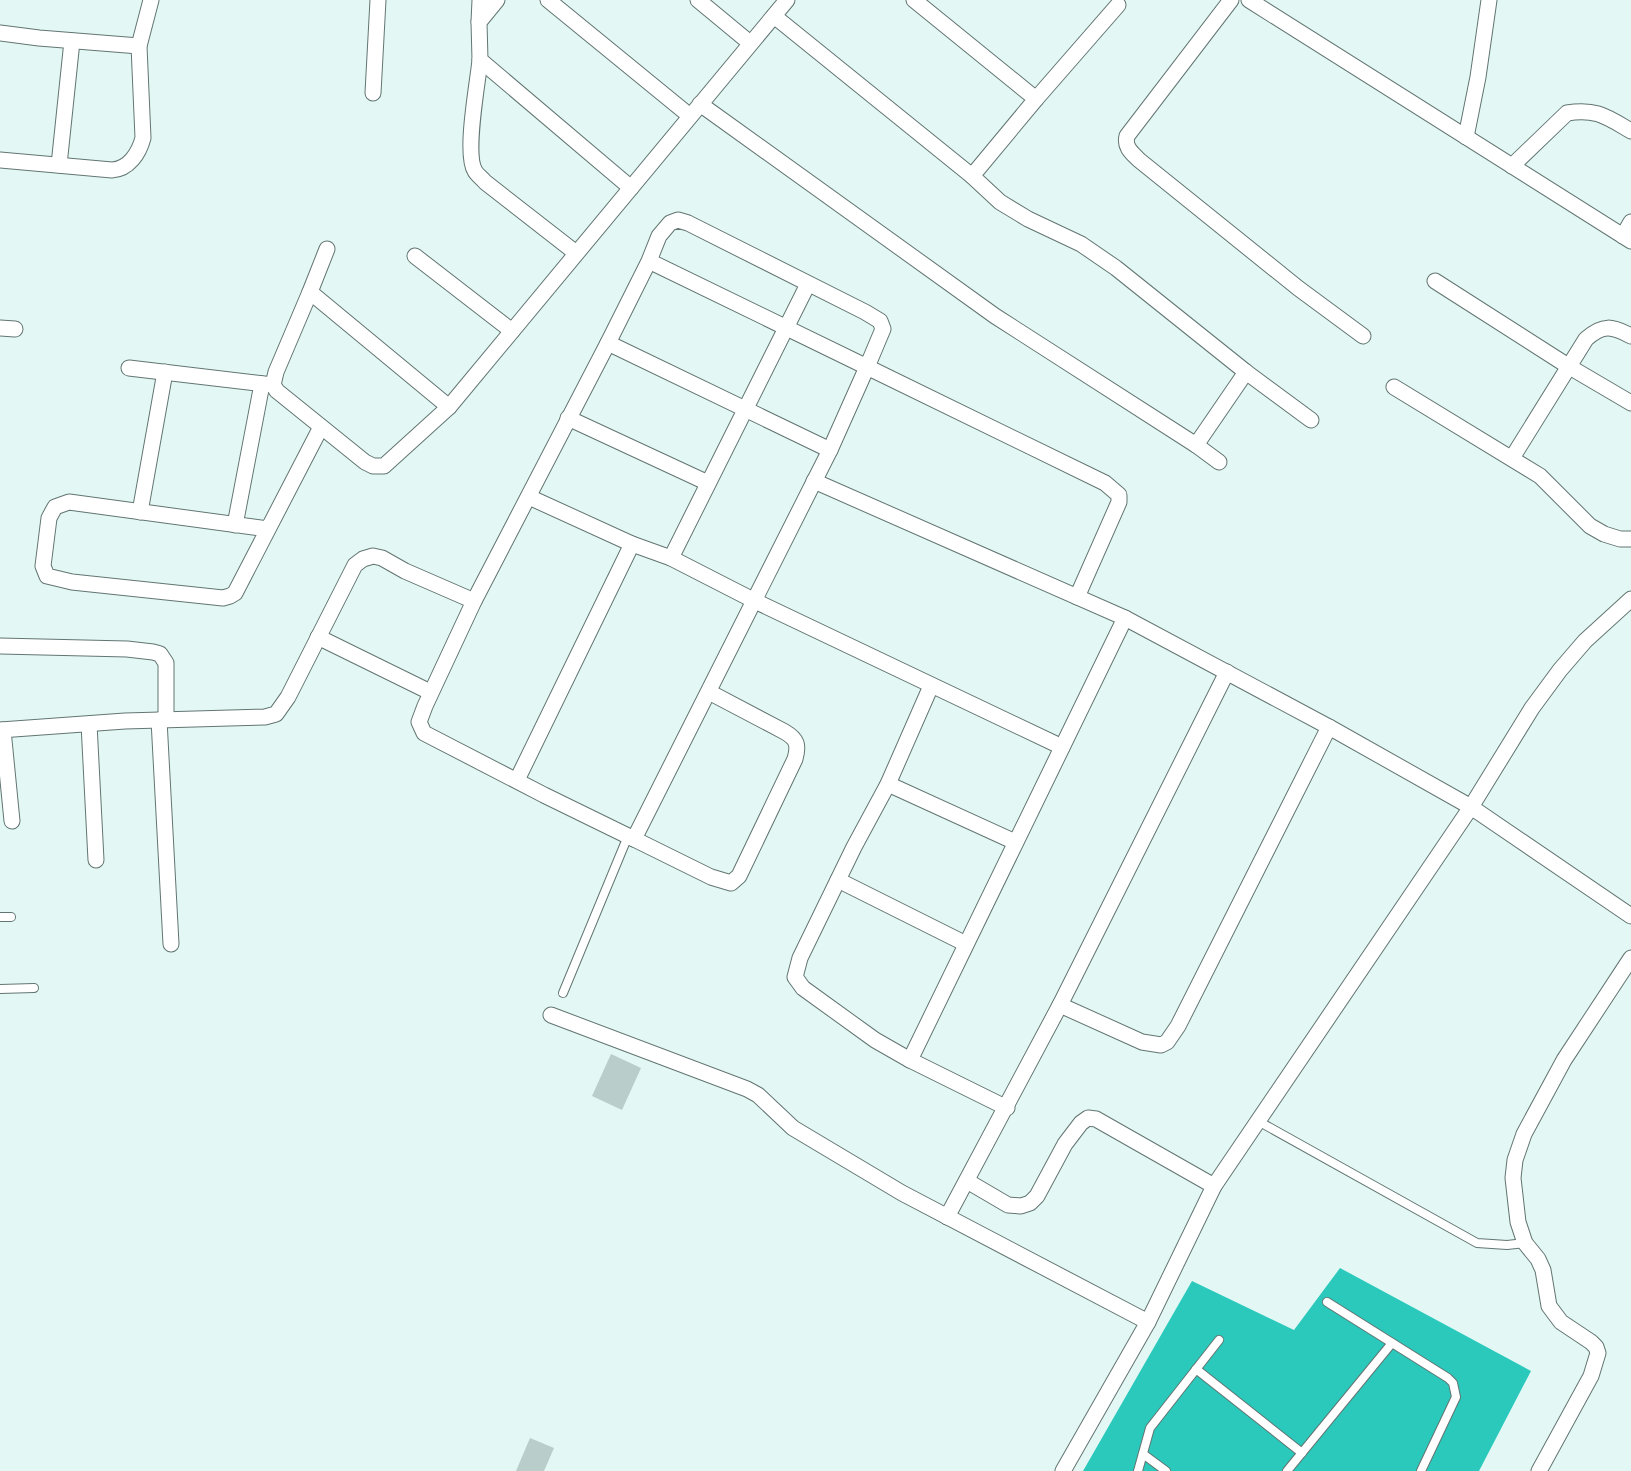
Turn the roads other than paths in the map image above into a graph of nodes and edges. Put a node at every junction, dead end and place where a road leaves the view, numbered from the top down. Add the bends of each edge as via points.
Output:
1 (151, 0) edge
2 (378, 0) edge
3 (480, 0) edge
4 (497, 0) edge
5 (548, 0) edge
6 (698, 0) edge
7 (787, 0) edge
8 (914, 0) edge
9 (1231, 0) edge
10 (1249, 0) edge
11 (1489, 0) edge
12 (1118, 5) dead end
13 (774, 16) junction
14 (479, 22) junction
15 (0, 33) edge
16 (72, 41) junction
17 (750, 43) junction
18 (139, 46) junction
19 (480, 60) junction
20 (374, 93) dead end
21 (1036, 99) junction
22 (700, 104) junction
23 (690, 116) junction
24 (1631, 131) edge
25 (1466, 137) junction
26 (0, 160) edge
27 (59, 165) junction
28 (1512, 166) junction
29 (972, 176) junction
30 (631, 188) junction
31 (1631, 222) edge
32 (1627, 239) edge
33 (327, 249) dead end
34 (576, 252) junction
35 (415, 256) dead end
36 (649, 261) junction
37 (1435, 281) dead end
38 (808, 284) junction
39 (310, 292) junction
40 (786, 328) junction
41 (512, 331) junction
42 (1363, 336) dead end
43 (1631, 336) edge
44 (608, 343) junction
45 (1568, 366) junction
46 (867, 367) junction
47 (129, 368) dead end
48 (164, 372) junction
49 (1246, 372) junction
50 (268, 385) junction
51 (1394, 387) dead end
52 (1631, 403) edge
53 (448, 407) junction
54 (746, 409) junction
55 (568, 418) junction
56 (1312, 420) dead end
57 (321, 427) junction
58 (1196, 445) junction
59 (830, 450) junction
60 (1512, 458) junction
61 (1219, 462) dead end
62 (814, 481) junction
63 (708, 484) junction
64 (529, 497) junction
65 (140, 512) junction
66 (235, 525) junction
67 (268, 529) junction
68 (1631, 539) edge
69 (632, 544) junction
70 (671, 558) junction
71 (1077, 597) junction
72 (1631, 598) edge
73 (474, 601) junction
74 (755, 601) junction
75 (1125, 618) junction
76 (318, 637) junction
77 (0, 646) edge
78 (1227, 672) junction
79 (932, 686) junction
80 (430, 692) junction
81 (709, 692) junction
82 (163, 720) junction
83 (89, 724) junction
84 (1329, 727) junction
85 (1, 730) edge
86 (1062, 747) junction
87 (517, 780) junction
88 (888, 784) junction
89 (1471, 808) junction
90 (12, 821) dead end
91 (631, 837) junction
92 (1015, 842) junction
93 (96, 860) dead end
94 (838, 880) junction
95 (1631, 916) edge
96 (11, 917) dead end
97 (0, 918) edge
98 (171, 944) dead end
99 (966, 944) junction
100 (1631, 958) edge
101 (34, 988) dead end
102 (0, 989) edge
103 (563, 993) dead end
104 (1060, 1005) junction
105 (551, 1015) dead end
106 (910, 1060) junction
107 (1007, 1108) junction
108 (1258, 1120) junction
109 (967, 1181) junction
110 (1214, 1186) junction
111 (947, 1217) junction
112 (1525, 1243) junction
113 (1327, 1302) dead end
114 (1148, 1322) junction
115 (1219, 1340) dead end
116 (1392, 1342) junction
117 (1196, 1368) junction
118 (1302, 1453) junction
119 (1143, 1454) junction
120 (1063, 1471) edge
121 (1138, 1471) edge
122 (1166, 1471) edge
123 (1287, 1471) edge
124 (1421, 1471) edge
125 (1539, 1471) edge

1 - 18 street
2 - 20 street
3 - 14 street
4 - 14 street
5 - 23 street
6 - 17 street
7 - 13 street
8 - 21 street
9 - 42 street via 1127,136 1127,147 1139,160 1298,288
10 - 25 street
11 - 25 street
12 - 21 street
13 - 17 street
13 - 29 street
14 - 19 street
15 - 16 street
16 - 18 street
16 - 27 street
17 - 22 street
18 - 27 street via 143,110 143,138 140,149 128,164 120,169
19 - 30 street
19 - 34 street via 471,142 474,170 485,182
21 - 29 street
22 - 23 street
22 - 58 street via 995,316
23 - 30 street
24 - 28 street via 1596,112 1568,113
25 - 28 street
26 - 27 street
28 - 32 street
29 - 49 street via 1000,202 1080,244 1116,268
30 - 34 street
31 - 32 street
33 - 39 street
34 - 41 street
35 - 41 street
36 - 38 street via 662,232 670,223 678,220
36 - 40 street
36 - 44 street
37 - 45 street
38 - 40 street
38 - 46 street via 880,321 883,329
39 - 50 street
39 - 53 street
40 - 46 street
40 - 54 street
41 - 53 street
43 - 45 street via 1611,327 1594,332 1582,344
44 - 54 street
44 - 55 street
45 - 52 street
45 - 60 street
46 - 59 street
46 - 71 street via 1052,456 1115,490 1119,495 1119,502
47 - 48 street
48 - 50 street
48 - 65 street
49 - 56 street
49 - 58 street
50 - 57 street
50 - 66 street
51 - 60 street
53 - 57 street via 392,460 380,468 365,462
54 - 59 street
54 - 63 street
55 - 63 street
55 - 64 street
57 - 67 street
58 - 61 street
59 - 62 street
60 - 68 street via 1554,488 1573,511 1590,526 1604,534 1620,539
62 - 71 street
62 - 74 street
63 - 70 street
64 - 69 street
64 - 73 street
65 - 66 street
65 - 67 street via 69,502 55,507 49,518 42,566 47,576 72,582 223,598 235,593
66 - 67 street
69 - 70 street
69 - 87 street
70 - 74 street
71 - 75 street
72 - 89 street via 1560,670 1532,708
73 - 76 street via 373,556 355,565
73 - 80 street
74 - 79 street
74 - 81 street
75 - 78 street
75 - 86 street
76 - 80 street
76 - 82 street via 288,697 276,714 265,717
77 - 82 street via 127,650 160,654 166,664
78 - 84 street
78 - 104 street
79 - 86 street
79 - 88 street
80 - 87 street via 419,722 424,733
81 - 91 street
81 - 91 street via 785,732 797,743 798,750 739,876 730,883 716,879
82 - 83 street
82 - 98 street
83 - 85 street
83 - 93 street
84 - 89 street
84 - 104 street via 1178,1026 1167,1042 1161,1046 1142,1042
85 - 90 street
86 - 92 street
87 - 91 street
88 - 92 street
88 - 94 street
89 - 95 street
89 - 108 street
91 - 103 lane
92 - 99 street
94 - 99 street
94 - 106 street via 800,958 795,977 803,988 844,1018
96 - 97 lane
99 - 106 street
100 - 112 street via 1564,1060 1524,1134 1512,1178 1518,1222
101 - 102 lane
104 - 107 street
105 - 111 street via 747,1089 758,1095 793,1128
106 - 107 street
107 - 109 street
108 - 110 street
108 - 112 lane via 1478,1243
109 - 110 street via 1008,1205 1021,1206 1030,1203 1037,1196 1066,1144 1081,1123 1088,1118 1096,1119
109 - 111 street
110 - 114 street
111 - 114 street
112 - 125 street via 1543,1270 1551,1312 1591,1342 1598,1354 1591,1376
113 - 116 lane
114 - 120 street
115 - 117 lane
116 - 118 lane
116 - 124 lane via 1448,1378 1454,1383 1456,1391 1450,1412
117 - 118 lane
117 - 119 lane via 1150,1428
118 - 123 lane
119 - 121 lane
119 - 122 lane

